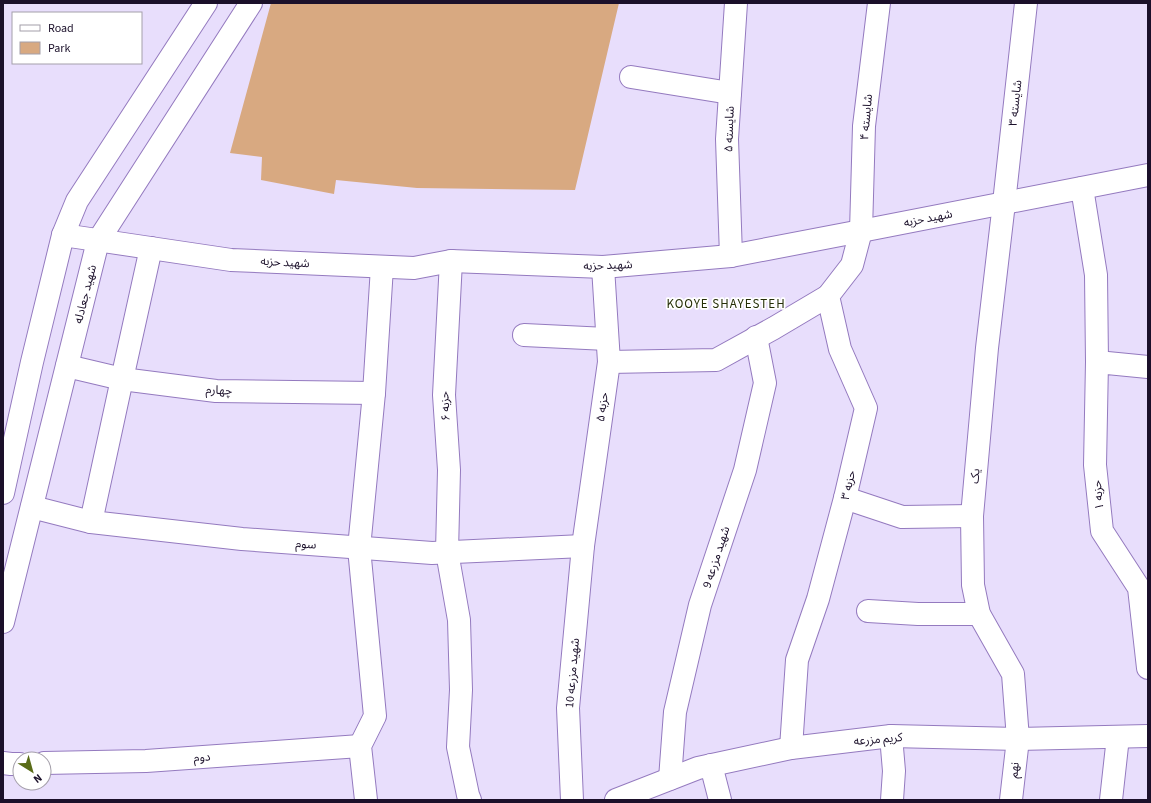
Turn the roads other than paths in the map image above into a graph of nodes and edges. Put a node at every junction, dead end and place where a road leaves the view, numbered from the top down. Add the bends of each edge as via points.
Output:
1 (206, 3) edge
2 (252, 3) edge
3 (736, 3) edge
4 (879, 3) edge
5 (1026, 3) edge
6 (631, 77) dead end
7 (730, 93) junction
8 (1148, 175) edge
9 (1082, 188) junction
10 (1004, 203) junction
11 (862, 231) junction
12 (63, 236) junction
13 (98, 241) junction
14 (152, 248) junction
15 (731, 256) junction
16 (451, 261) junction
17 (382, 267) junction
18 (603, 267) junction
19 (828, 296) junction
20 (524, 335) dead end
21 (756, 337) junction
22 (607, 339) junction
23 (609, 362) junction
24 (1097, 362) junction
25 (67, 366) junction
26 (1148, 367) edge
27 (122, 379) junction
28 (374, 393) junction
29 (3, 493) edge
30 (845, 498) junction
31 (32, 507) junction
32 (972, 516) junction
33 (91, 522) junction
34 (583, 546) junction
35 (359, 548) junction
36 (447, 552) junction
37 (868, 611) dead end
38 (979, 614) junction
39 (3, 622) edge
40 (1148, 668) edge
41 (891, 736) junction
42 (1148, 736) edge
43 (1118, 737) junction
44 (1018, 739) junction
45 (360, 746) junction
46 (791, 748) junction
47 (52, 763) edge
48 (711, 765) junction
49 (670, 779) junction
50 (366, 800) edge
51 (470, 800) edge
52 (572, 800) edge
53 (616, 800) edge
54 (720, 800) edge
55 (892, 800) edge
56 (1011, 800) edge
57 (1111, 800) edge

1 - 12 street via 77,200
2 - 13 street, شهید جعادله
3 - 7 street, شایسته ۵
4 - 11 street, شایسته ۴ via 864,126
5 - 10 street, شایسته ۳
6 - 7 street
7 - 15 street, شایسته ۵ via 728,139
8 - 9 street, شهید حزبه
9 - 10 street, شهید حزبه
9 - 24 street, حزبه ۱ via 1096,275
10 - 11 street, شهید حزبه
10 - 32 street, یک via 987,348
11 - 15 street, شهید حزبه
11 - 19 street via 852,265
12 - 13 street, شهید حزبه
12 - 29 street
13 - 14 street, شهید حزبه
13 - 25 street, شهید جعادله
14 - 17 street, شهید حزبه via 231,260
14 - 27 street
15 - 18 street, شهید حزبه
16 - 17 street, شهید حزبه via 414,268
16 - 18 street, شهید حزبه
16 - 36 street, حزبه ۶ via 444,395 449,470
17 - 28 street
18 - 22 street, حزبه ۵
19 - 21 street
19 - 30 street, حزبه ۳ via 840,349 866,408
20 - 22 street
21 - 23 street via 716,360
21 - 49 street, شهید مزرعه 9 via 765,383 745,470 698,613 675,712
22 - 23 street, حزبه ۵
23 - 34 street, حزبه ۵
24 - 26 street
24 - 40 street, حزبه ۱ via 1095,465 1102,531 1139,588
25 - 27 street, چهارم
25 - 31 street, شهید جعادله
27 - 28 street, چهارم via 216,391
27 - 33 street
28 - 35 street
30 - 32 street via 902,517
30 - 46 street, حزبه ۳ via 818,600 797,660
31 - 33 street, سوم
31 - 39 street, شهید جعادله
32 - 38 street, یک via 973,585
33 - 35 street, سوم via 242,539
34 - 36 street, سوم
34 - 52 street, شهید مزرعه 10 via 568,708
35 - 36 street, سوم
35 - 45 street via 375,716
36 - 51 street, حزبه ۶ via 459,620 461,690 458,747
37 - 38 street
38 - 44 street, یک via 1014,674
41 - 44 street, کریم مزرعه
41 - 46 street, کریم مزرعه
41 - 55 street via 894,771
42 - 43 street, کریم مزرعه
43 - 44 street, کریم مزرعه
43 - 57 street
44 - 56 street, نهم
45 - 47 street, دوم via 146,761
45 - 50 street
46 - 48 street, کریم مزرعه
48 - 49 street, کریم مزرعه
48 - 54 street
49 - 53 street, کریم مزرعه

